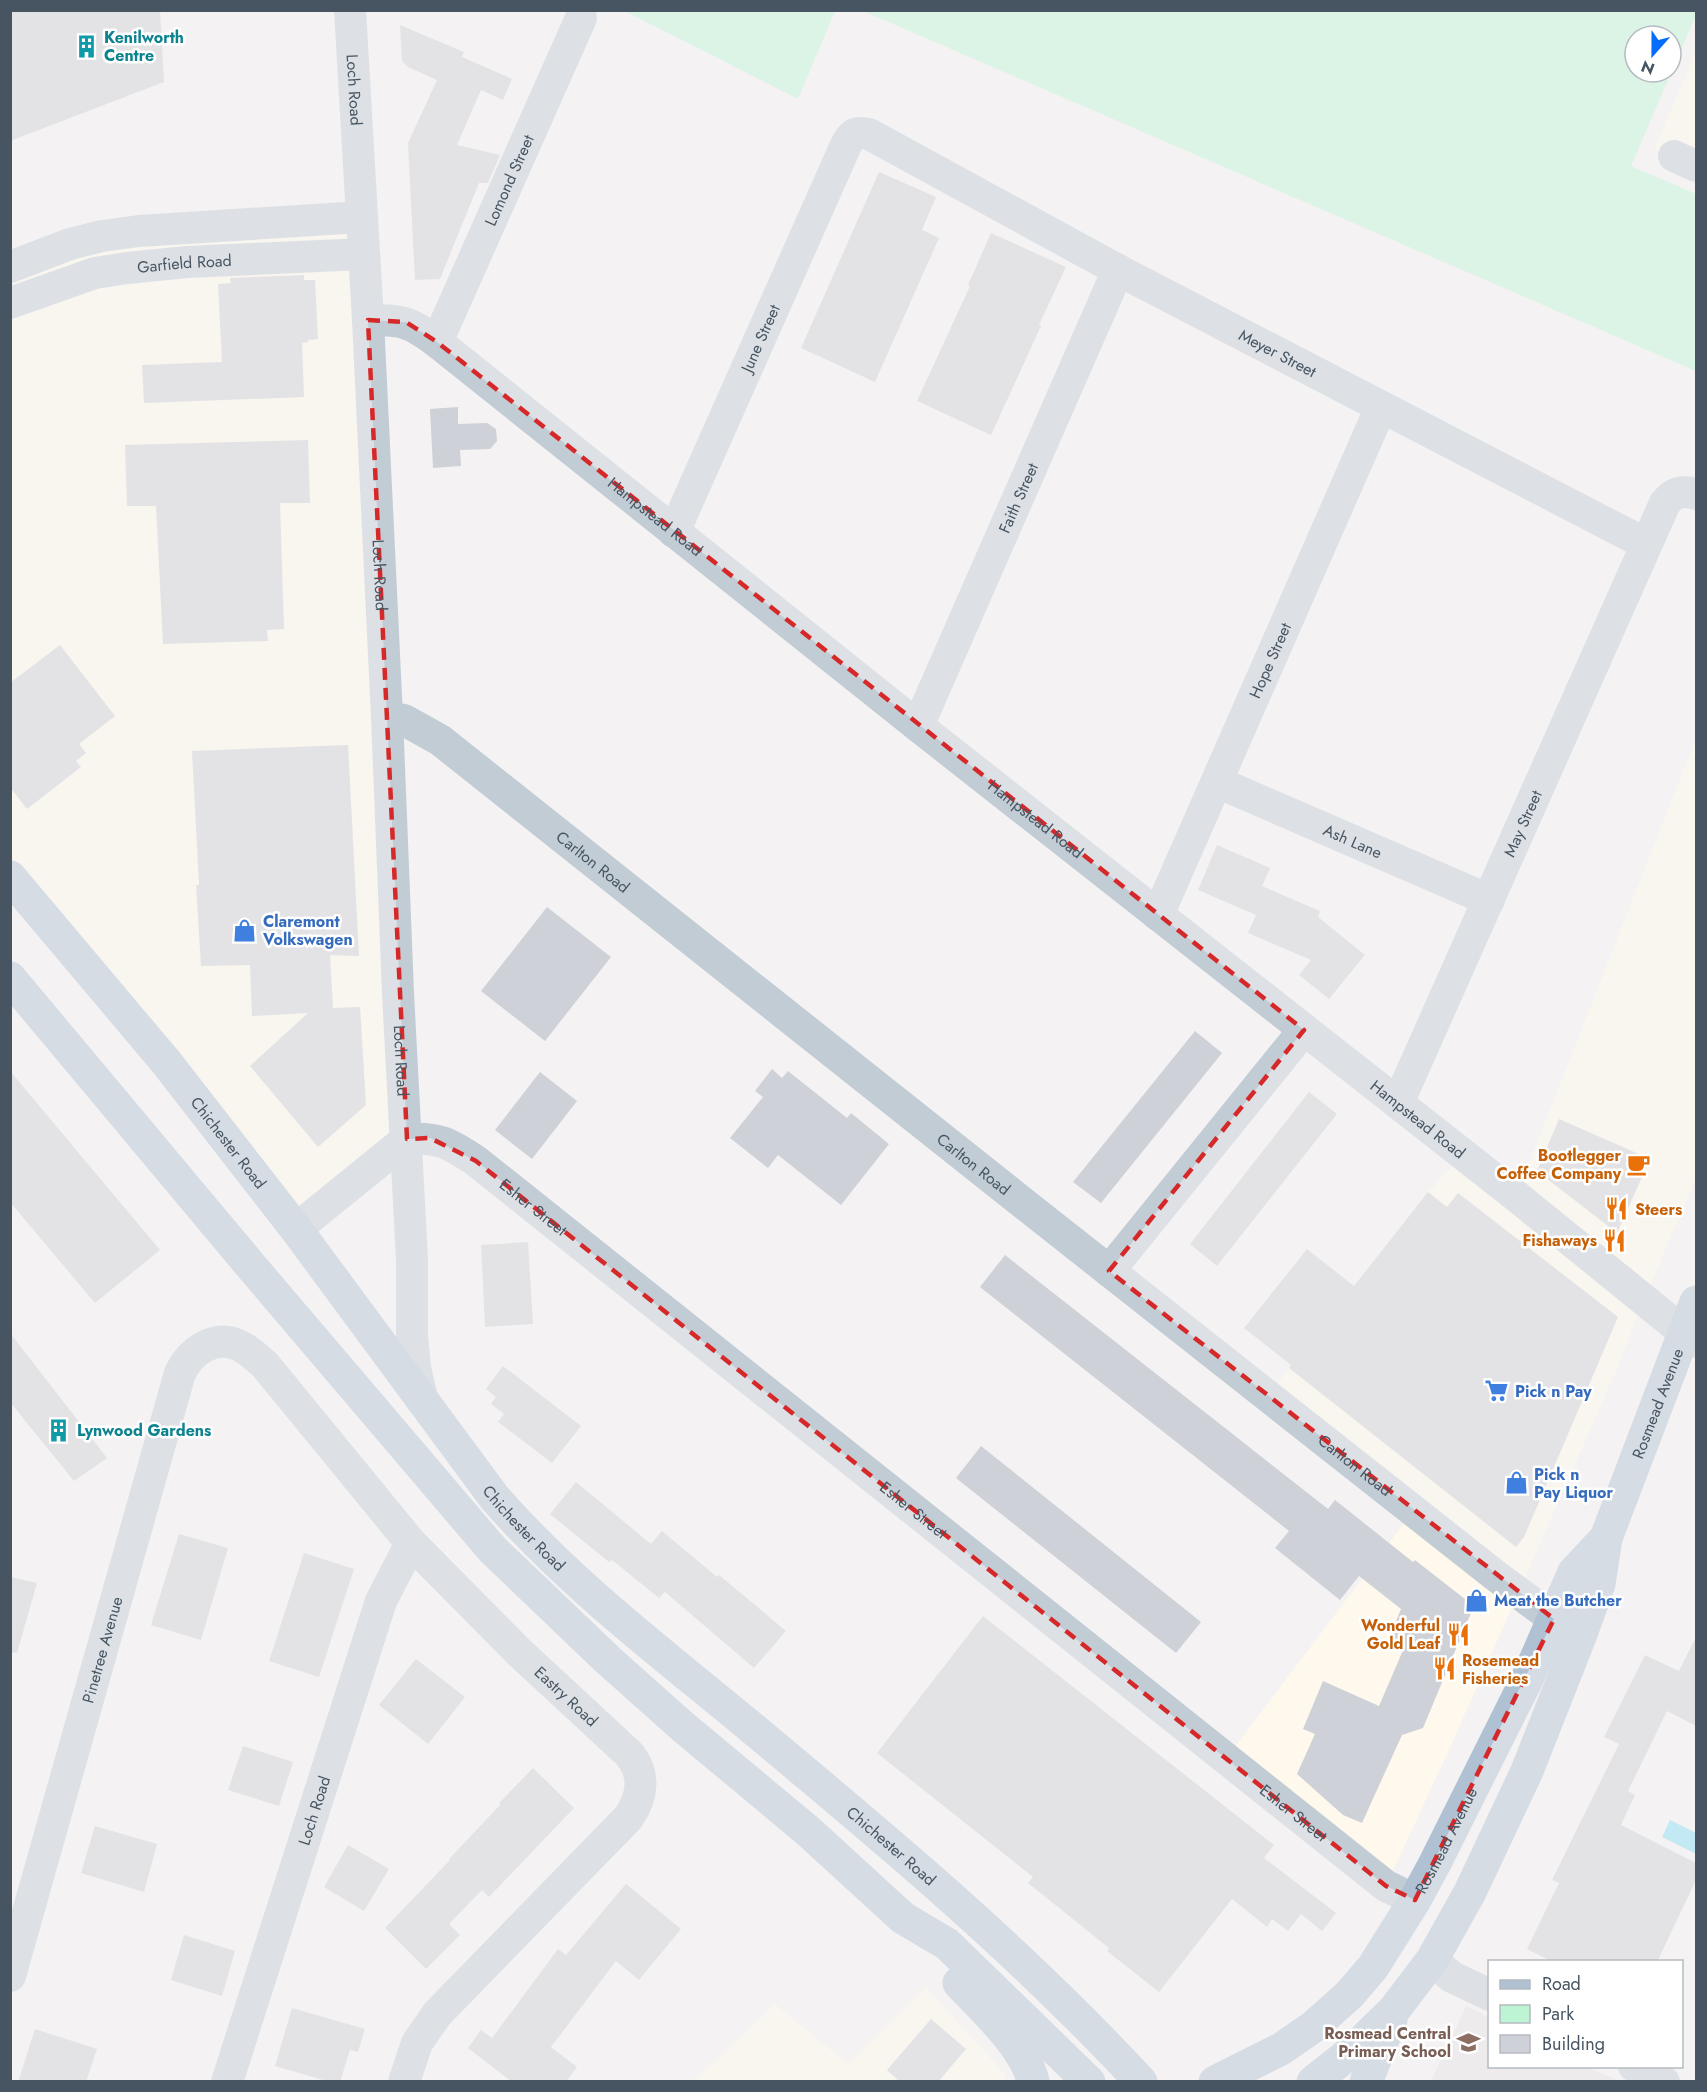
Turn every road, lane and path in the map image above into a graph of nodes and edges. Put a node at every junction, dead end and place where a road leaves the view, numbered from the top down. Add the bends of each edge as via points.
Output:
1 (350, 10) edge
2 (581, 18) dead end
3 (846, 145) joint
4 (361, 217) junction
5 (363, 254) junction
6 (10, 267) edge
7 (1118, 270) junction
8 (10, 303) edge
9 (368, 320) junction
10 (437, 342) junction
11 (1381, 407) junction
12 (1696, 494) edge
13 (674, 532) junction
14 (1646, 544) junction
15 (387, 717) junction
16 (918, 726) junction
17 (1217, 782) junction
18 (10, 877) edge
19 (1489, 900) junction
20 (1158, 915) junction
21 (10, 978) edge
22 (1304, 1030) junction
23 (1398, 1103) junction
24 (406, 1139) junction
25 (296, 1229) junction
26 (1109, 1271) junction
27 (1696, 1302) edge
28 (1691, 1337) edge
29 (217, 1342) joint
30 (423, 1402) junction
31 (1606, 1538) junction
32 (411, 1543) junction
33 (1554, 1619) junction
34 (1519, 1790) junction
35 (1415, 1900) junction
36 (903, 1917) junction
37 (1432, 1960) junction
38 (10, 1976) edge
39 (1488, 1994) edge
40 (1394, 2010) junction
41 (1636, 2068) edge
42 (227, 2082) edge
43 (404, 2082) edge
44 (1033, 2082) edge
45 (1089, 2082) edge
46 (1141, 2082) edge
47 (1215, 2082) edge
48 (1313, 2082) edge
49 (1366, 2082) edge
50 (1664, 2082) edge

1 - 4 street, Loch Road
2 - 10 street, Lomond Street
3 - 7 street, Meyer Street via 854,133 869,134
3 - 13 street, June Street
4 - 5 street, Loch Road
4 - 6 street via 102,236
5 - 8 street, Garfield Road via 127,267 95,273
5 - 9 street, Loch Road
7 - 11 street, Meyer Street
7 - 16 street, Faith Street
9 - 10 street, Hampstead Road via 406,322
9 - 15 street, Loch Road
10 - 13 street, Hampstead Road
11 - 14 street, Meyer Street
11 - 17 street, Hope Street
12 - 14 street via 1677,492 1670,497
13 - 16 street, Hampstead Road
14 - 19 street, May Street
15 - 24 street, Loch Road
15 - 26 street, Carlton Road via 404,720 440,740
16 - 20 street, Hampstead Road
17 - 19 street, Ash Lane
17 - 20 street, Hope Street
18 - 25 main road, Chichester Road via 166,1062
19 - 23 street, May Street
20 - 22 street, Hampstead Road
21 - 36 main road via 492,1549 608,1660
22 - 23 street, Hampstead Road
22 - 26 street
23 - 28 street, Hampstead Road
24 - 25 street
24 - 30 street, Loch Road via 412,1336
24 - 35 street, Esher Street via 430,1138 452,1145 476,1161 1386,1886
25 - 30 main road, Chichester Road
26 - 33 street, Carlton Road
27 - 28 main road, Rosmead Avenue
28 - 31 main road, Rosmead Avenue
29 - 32 street, Eastry Road via 239,1345 265,1365
29 - 38 street, Pinetree Avenue via 193,1353 180,1372
30 - 46 main road, Chichester Road via 494,1497 548,1556 960,1905 1035,1973
31 - 33 main road, Rosmead Avenue via 1574,1572
31 - 34 main road, Rosmead Avenue via 1599,1584
32 - 42 street, Loch Road via 381,1601
32 - 43 street, Eastry Road via 520,1653 628,1753 638,1767 641,1782 636,1807 628,1818 426,2028
33 - 35 main road, Rosmead Avenue
34 - 35 main road via 1493,1819 1453,1884 1439,1894
34 - 37 main road, Rosmead Avenue
35 - 47 main road, Rosmead Avenue via 1373,1967 1349,1995 1281,2049
36 - 44 main road via 930,1953 1015,2046 1025,2059
36 - 45 main road via 946,1944
37 - 39 street via 1452,1977
37 - 40 main road, Rosmead Avenue
40 - 48 main road, Rosmead Avenue via 1356,2048
40 - 49 main road
41 - 50 street

